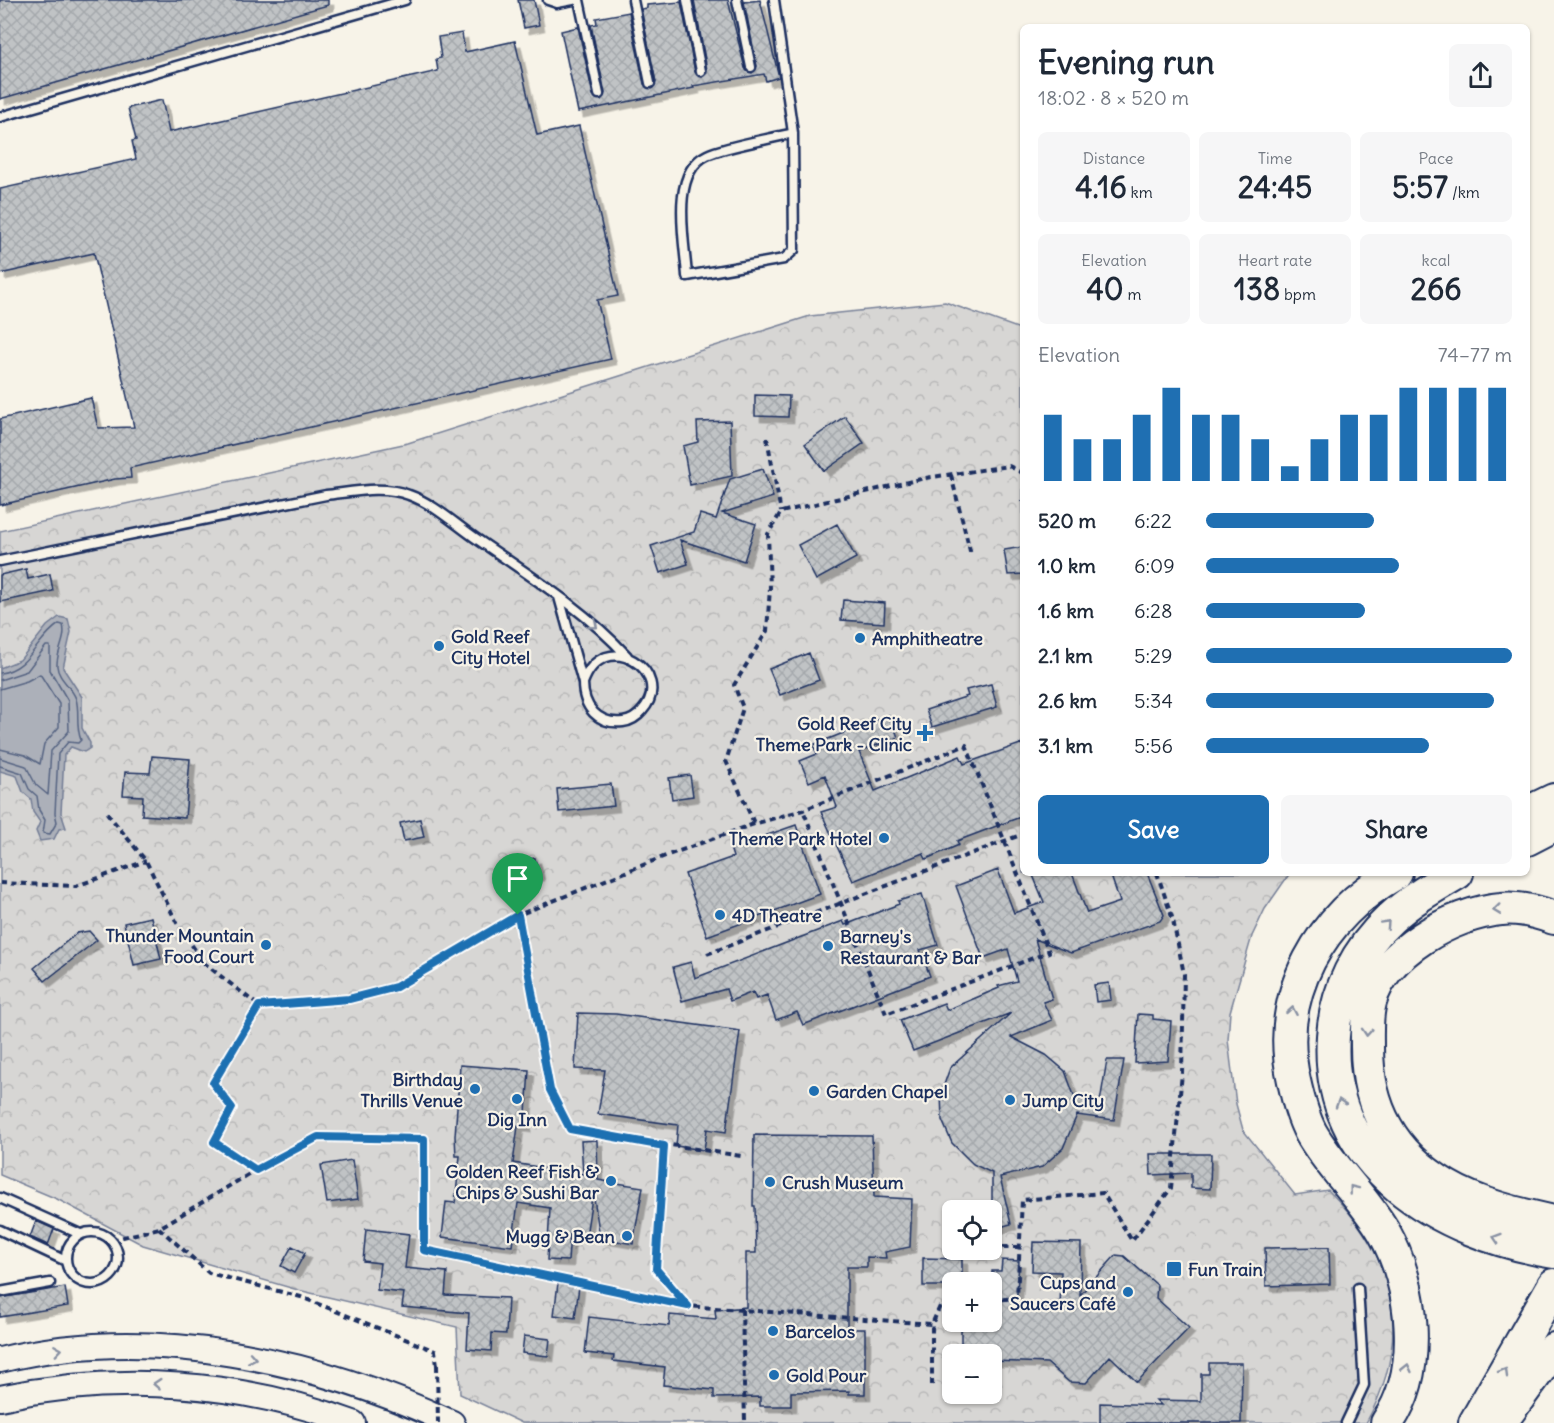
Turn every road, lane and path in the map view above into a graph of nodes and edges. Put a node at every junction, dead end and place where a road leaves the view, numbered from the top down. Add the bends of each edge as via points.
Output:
1 (405, 0) edge
2 (548, 0) edge
3 (573, 0) edge
4 (579, 0) edge
5 (633, 0) edge
6 (687, 0) edge
7 (737, 0) edge
8 (774, 0) edge
9 (750, 67) dead end
10 (701, 70) dead end
11 (650, 83) dead end
12 (599, 94) dead end
13 (0, 117) edge
14 (793, 133) junction
15 (767, 438) dead end
16 (1020, 472) edge
17 (951, 475) junction
18 (781, 512) junction
19 (971, 555) dead end
20 (0, 561) edge
21 (559, 596) junction
22 (627, 657) junction
23 (584, 683) junction
24 (1554, 800) edge
25 (803, 810) junction
26 (1530, 812) edge
27 (107, 813) dead end
28 (754, 824) junction
29 (1554, 825) edge
30 (1020, 835) edge
31 (1530, 837) edge
32 (1006, 840) junction
33 (146, 861) junction
34 (1158, 876) edge
35 (1391, 876) edge
36 (1452, 876) edge
37 (0, 883) edge
38 (841, 902) junction
39 (518, 915) junction
40 (1554, 918) edge
41 (707, 954) dead end
42 (259, 1006) junction
43 (664, 1146) junction
44 (741, 1156) dead end
45 (256, 1170) junction
46 (0, 1198) edge
47 (1554, 1222) edge
48 (159, 1228) junction
49 (0, 1230) edge
50 (80, 1234) junction
51 (112, 1240) junction
52 (1002, 1247) edge
53 (1020, 1247) junction
54 (1554, 1252) edge
55 (66, 1261) junction
56 (50, 1283) dead end
57 (1358, 1288) dead end
58 (0, 1292) edge
59 (1548, 1296) edge
60 (1002, 1299) edge
61 (942, 1304) edge
62 (688, 1306) junction
63 (742, 1309) junction
64 (932, 1324) junction
65 (1554, 1349) edge
66 (0, 1360) edge
67 (932, 1385) dead end
68 (0, 1398) edge
69 (746, 1421) dead end
70 (353, 1423) edge
71 (438, 1423) edge
72 (452, 1423) edge
73 (1346, 1423) edge
74 (1387, 1423) edge
75 (1475, 1423) edge
76 (1500, 1423) edge

1 - 13 lane
2 - 3 lane
4 - 12 lane
5 - 11 lane
6 - 10 lane
7 - 9 lane
8 - 14 lane
14 - 14 lane via 706,155 687,173 682,198 687,276 791,256
15 - 18 path
16 - 17 path via 1009,466
17 - 18 path
17 - 19 path
18 - 28 path via 768,534 767,632 734,685 743,708 726,761
20 - 21 lane via 326,495 395,491 425,503
21 -> 22 lane via 607,634
21 - 23 lane
22 - 23 lane via 615,655 595,663
22 - 23 lane via 644,668 651,688 650,699 638,716 616,723 594,714 584,695
24 - 26 highway
25 - 28 path
25 - 32 path via 966,745
25 - 38 path
27 - 33 path
28 - 39 path
29 - 31 highway
30 - 32 path
32 - 38 path
32 - 38 path via 1049,952 886,1014
33 - 37 path via 76,886
33 - 42 path via 177,923 204,963
34 - 53 path via 1184,974 1182,1073 1170,1188 1132,1242 1103,1193 1022,1200
74 -> 35 highway via 1402,1389 1411,1350 1410,1309 1402,1269 1384,1232 1311,1132 1299,1105 1288,1042 1291,1010 1302,973 1320,938 1365,892
54 -> 36 highway via 1482,1233 1423,1206 1392,1182 1365,1152 1348,1127 1338,1100 1333,1076 1334,1024 1349,974 1360,953 1388,921 1416,897
38 - 41 path
39 - 42 path via 396,987 349,999
39 - 43 path via 550,1090 570,1129
40 -> 47 highway via 1502,908 1458,918 1417,941 1387,970 1370,1001 1367,1038 1367,1074 1374,1105 1392,1139 1446,1186 1496,1207
42 - 45 path via 213,1083 232,1108 214,1142
43 - 44 path
43 - 62 path via 656,1269
45 - 48 path
45 - 62 path via 318,1137 424,1139 424,1250
46 - 50 lane
48 - 51 path
48 - 71 path, bridge via 209,1273 300,1297 435,1351
49 - 55 lane
50 - 51 lane via 97,1232
50 - 55 lane via 68,1246
51 - 55 lane via 117,1247 118,1264 101,1283 75,1278
52 - 53 path
53 - 60 path via 1017,1298
56 - 58 lane
57 - 73 lane via 1364,1384
75 -> 59 highway
61 - 64 path
62 - 63 path
63 - 64 path
63 - 69 path
64 - 67 path
65 - 76 highway
66 -> 72 main road via 64,1349 119,1346 202,1349 330,1376
70 -> 68 main road via 282,1400 215,1388 138,1383 78,1386

